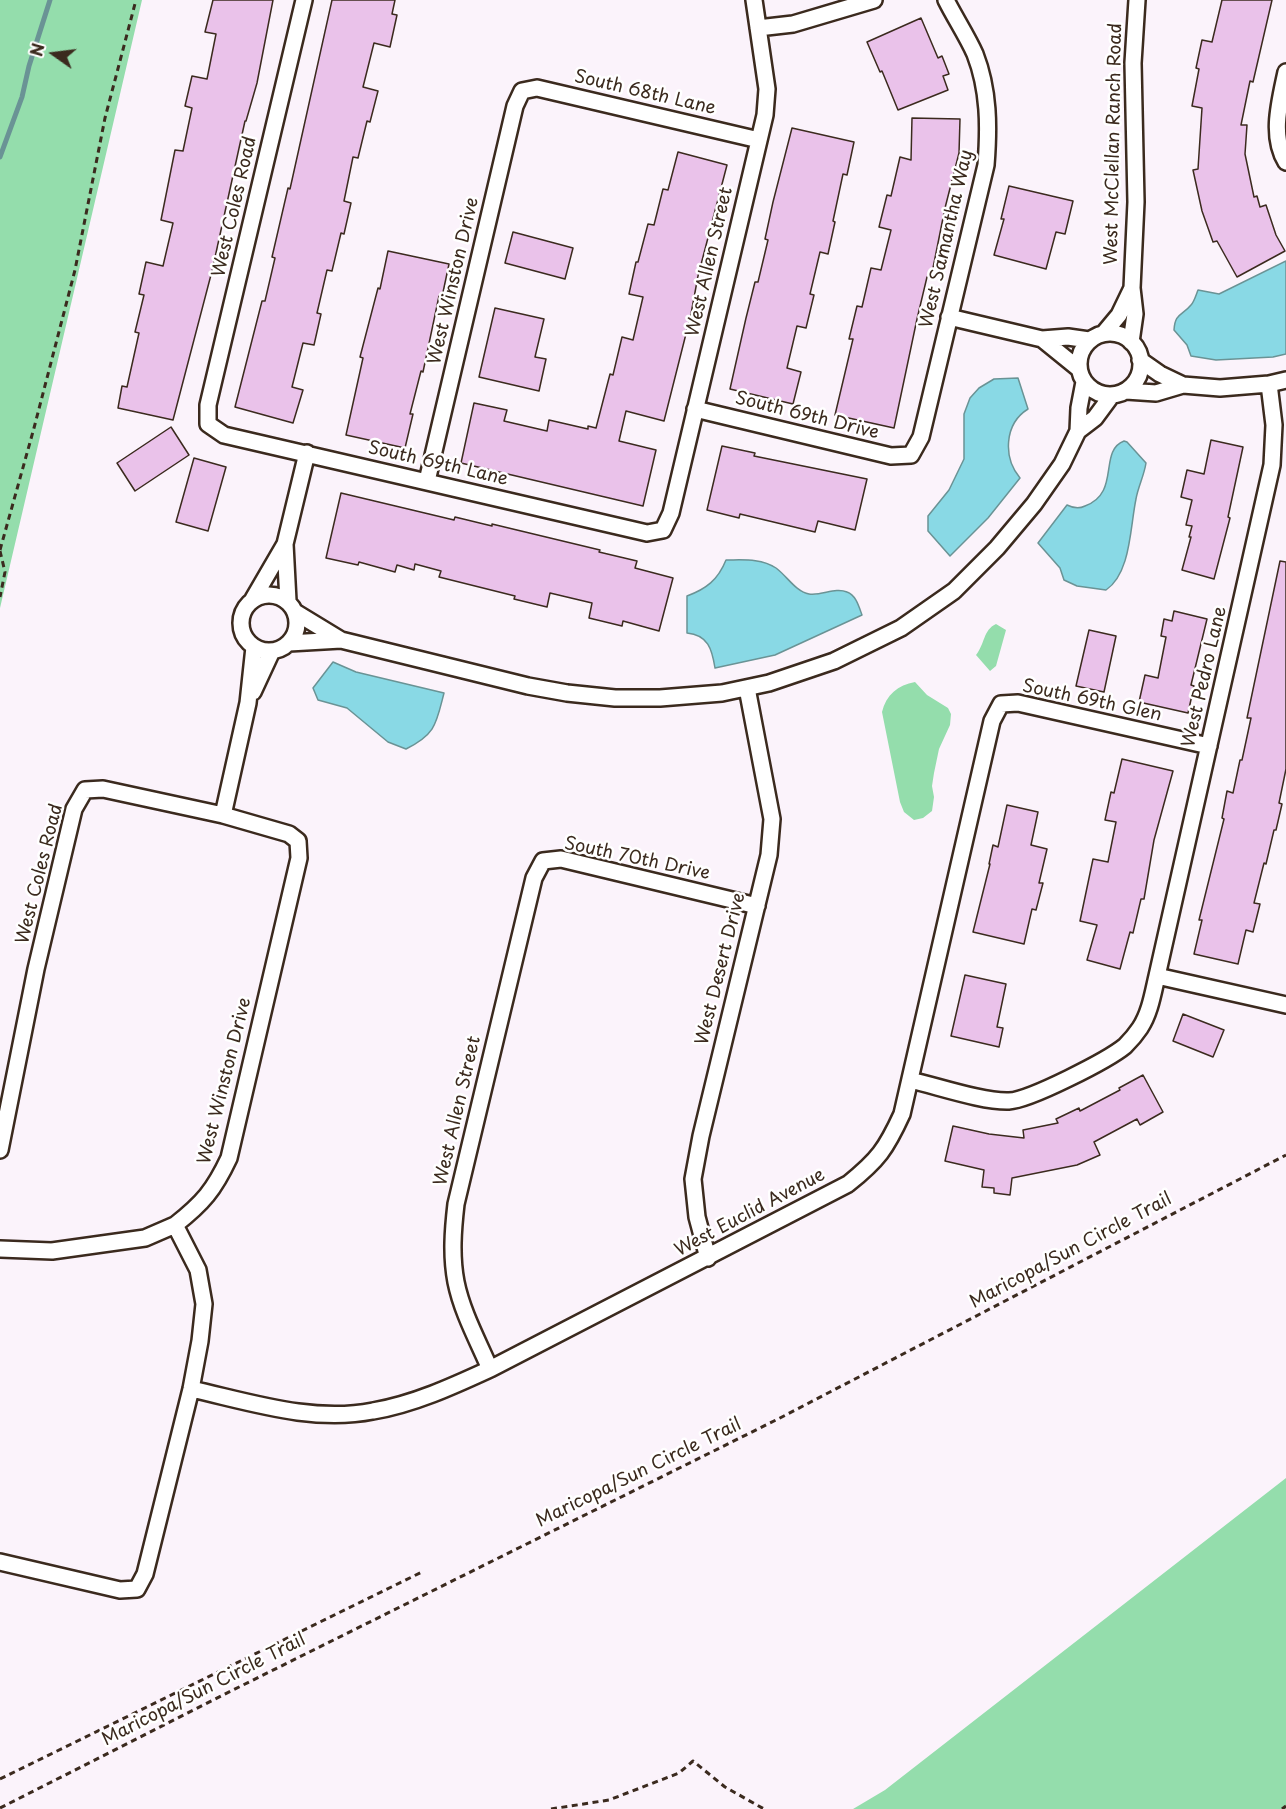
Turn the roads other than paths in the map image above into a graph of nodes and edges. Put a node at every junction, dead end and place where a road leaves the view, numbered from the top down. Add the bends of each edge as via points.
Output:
1 (304, 0) edge
2 (754, 0) edge
3 (874, 0) edge
4 (946, 0) edge
5 (1137, 0) edge
6 (758, 28) junction
7 (1286, 72) edge
8 (522, 90) joint
9 (759, 140) junction
10 (1286, 162) edge
11 (1132, 288) junction
12 (949, 317) junction
13 (1104, 333) junction
14 (1042, 339) junction
15 (1089, 340) junction
16 (1131, 342) junction
17 (1140, 360) junction
18 (1081, 375) junction
19 (1286, 380) edge
20 (1269, 384) junction
21 (1183, 385) junction
22 (1119, 393) junction
23 (695, 409) junction
24 (208, 424) joint
25 (1078, 431) junction
26 (308, 453) junction
27 (911, 455) joint
28 (427, 481) junction
29 (663, 530) joint
30 (285, 544) junction
31 (253, 599) junction
32 (291, 607) junction
33 (341, 640) junction
34 (289, 643) junction
35 (254, 647) junction
36 (272, 651) junction
37 (747, 688) junction
38 (248, 703) junction
39 (1001, 704) joint
40 (1209, 746) junction
41 (223, 815) junction
42 (298, 841) joint
43 (543, 861) joint
44 (757, 906) junction
45 (1157, 976) junction
46 (1286, 1005) edge
47 (910, 1080) junction
48 (0, 1150) edge
49 (175, 1225) junction
50 (0, 1249) edge
51 (708, 1258) junction
52 (490, 1369) junction
53 (191, 1389) junction
54 (0, 1562) edge

1 - 24 street, West Coles Road via 208,405
2 - 6 street, West Allen Street
3 - 6 street via 793,24
4 - 12 street, West Samantha Way via 974,54 985,88 989,130 986,165
5 - 11 street, West McClellan Ranch Road
6 - 9 street, West Allen Street via 767,89
7 - 10 street via 1277,132
8 - 9 street, South 68th Lane via 537,88
8 - 28 street, West Winston Drive via 515,106
9 - 23 street, West Allen Street
11 - 13 street via 1119,315
11 - 16 street, West McClellan Ranch Road via 1135,314
12 - 14 street
12 - 27 street, West Samantha Way via 921,436
13 - 15 street
13 - 16 street via 1119,334
14 - 15 street
14 - 18 street
15 - 18 street via 1079,358
16 - 17 street
17 - 21 street
17 - 22 street via 1134,384
18 - 22 street via 1097,393
18 - 25 street
19 - 20 street
20 - 21 street via 1220,388
20 - 40 street, West Pedro Lane via 1274,425 1272,465
21 - 22 street via 1156,393
22 - 25 street
23 - 27 street, South 69th Drive via 891,456
23 - 29 street, West Allen Street via 671,513
24 - 26 street, South 69th Lane via 224,435
25 - 37 street via 1062,464 1034,504 954,591 902,628 834,662
26 - 28 street, South 69th Lane
26 - 30 street
28 - 29 street, South 69th Lane via 647,533
30 - 31 street
30 - 32 street
31 - 32 street via 271,594
31 - 35 street via 240,623 242,633
32 - 33 street
32 - 34 street via 297,626
33 - 34 street
33 - 37 street via 567,693 660,698
34 - 36 street
35 - 36 street
35 - 38 street
36 - 38 street
37 - 44 street, West Desert Drive via 772,819 769,855
38 - 41 street
39 - 40 street, South 69th Glen via 1018,703
39 - 47 street, West Euclid Avenue via 992,721
40 - 45 street, West Pedro Lane
41 - 42 street, West Coles Road via 289,834
41 - 48 street, West Coles Road via 103,789 85,790 74,809 36,969
42 - 49 street, West Winston Drive via 299,858 229,1158 217,1184 198,1207
43 - 44 street, South 70th Drive via 561,860
43 - 52 street, West Allen Street via 534,878 456,1204 452,1240 456,1283
44 - 51 street, West Desert Drive via 693,1179
45 - 46 street
45 - 47 street, West Pedro Lane via 1149,1008 1126,1045 1032,1095 1011,1101 992,1099
47 - 51 street, West Euclid Avenue via 902,1114 888,1145 870,1167 848,1184
49 - 50 street, West Winston Drive via 145,1238 52,1251
49 - 53 street via 198,1270 204,1304
51 - 52 street, West Euclid Avenue
52 - 53 street, West Euclid Avenue via 444,1390 373,1412 304,1413
53 - 54 street via 145,1574 137,1589 120,1590

